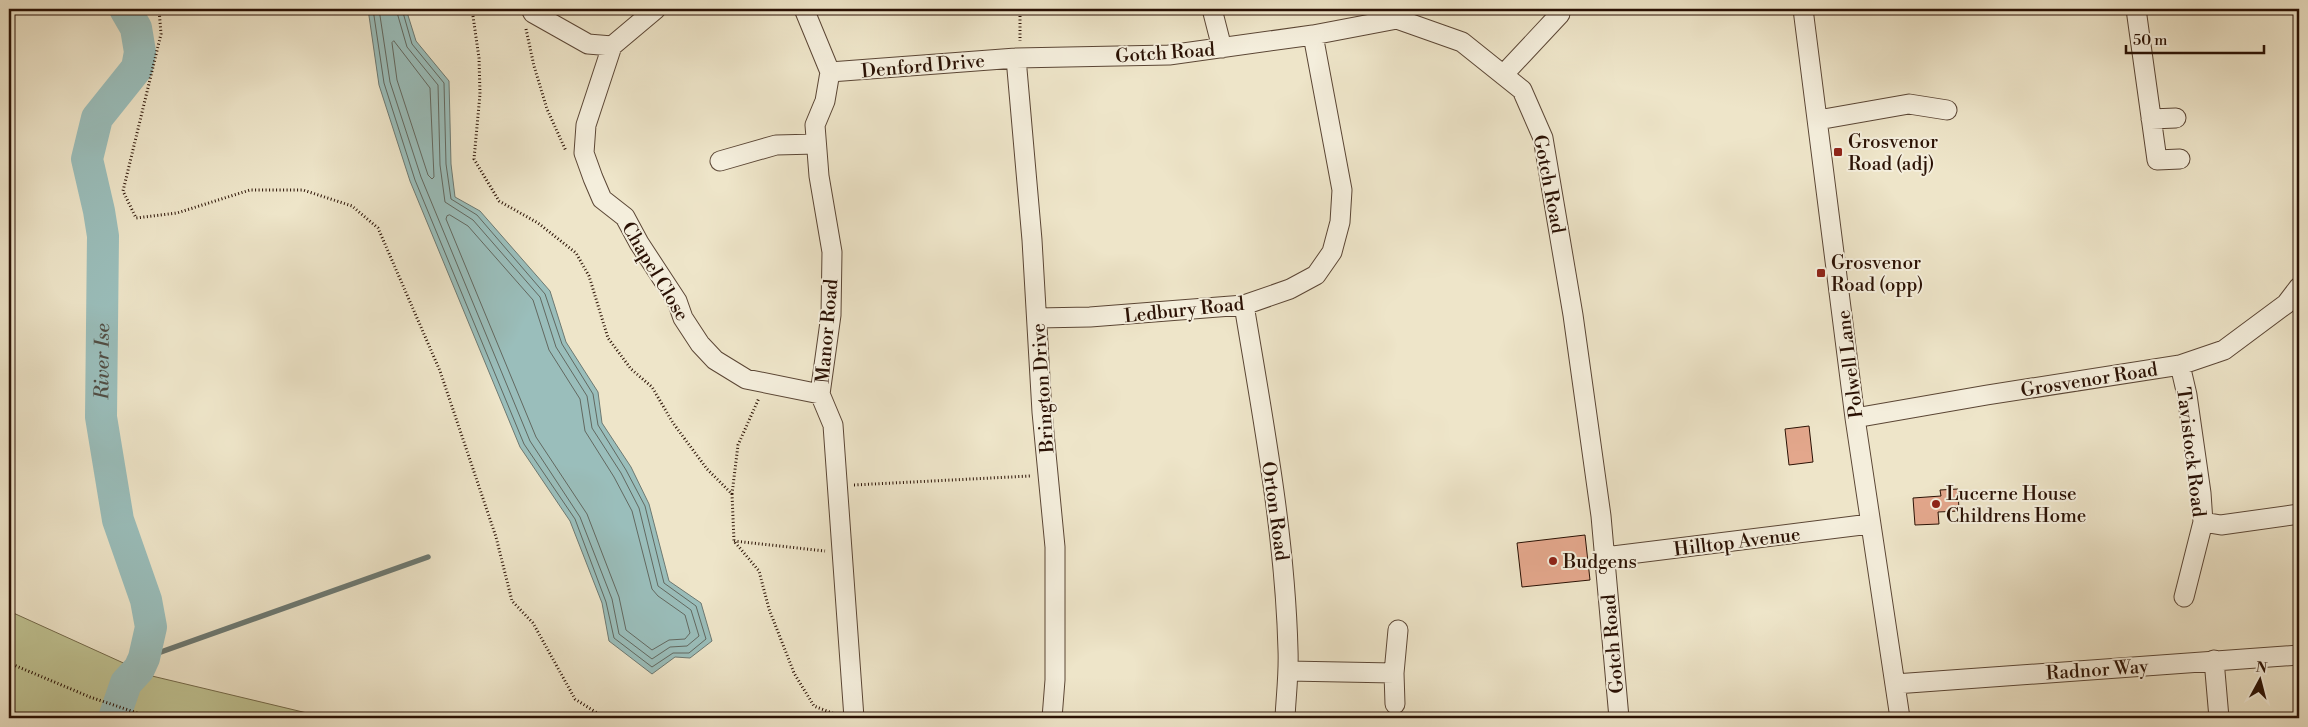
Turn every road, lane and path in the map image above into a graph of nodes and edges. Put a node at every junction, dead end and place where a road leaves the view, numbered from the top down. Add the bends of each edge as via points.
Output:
1 (159, 9) edge
2 (472, 9) edge
3 (656, 9) edge
4 (804, 9) edge
5 (1020, 9) edge
6 (1212, 9) edge
7 (1803, 9) edge
8 (2136, 9) edge
9 (1398, 14) edge
10 (1560, 14) dead end
11 (528, 17) edge
12 (1313, 35) junction
13 (612, 46) junction
14 (1222, 48) junction
15 (1016, 58) junction
16 (830, 72) junction
17 (1503, 75) junction
18 (1947, 110) dead end
19 (2176, 118) dead end
20 (2151, 119) junction
21 (1818, 120) junction
22 (816, 144) junction
23 (2180, 159) dead end
24 (720, 161) dead end
25 (589, 168) junction
26 (2299, 287) edge
27 (1244, 305) junction
28 (1037, 318) junction
29 (2180, 365) junction
30 (765, 384) junction
31 (820, 394) junction
32 (1855, 418) junction
33 (1048, 476) junction
34 (838, 485) junction
35 (732, 494) junction
36 (2299, 514) edge
37 (2203, 522) junction
38 (1870, 524) junction
39 (734, 541) junction
40 (843, 552) junction
41 (1605, 557) junction
42 (2184, 597) dead end
43 (1398, 630) dead end
44 (2299, 656) edge
45 (2214, 660) junction
46 (9, 663) edge
47 (1288, 671) junction
48 (1394, 673) junction
49 (1896, 684) junction
50 (1395, 704) dead end
51 (132, 712) junction
52 (131, 718) edge
53 (152, 718) edge
54 (605, 718) edge
55 (844, 718) edge
56 (854, 718) edge
57 (1052, 718) edge
58 (1285, 718) edge
59 (1619, 718) edge
60 (1900, 718) edge
61 (2219, 718) edge

1 - 54 path via 161,34 123,191 136,218 177,213 250,190 303,190 352,206 378,228 440,371 496,537 512,601 533,623 575,699
2 - 35 path via 480,94 474,159 499,201 538,223 576,254 589,276 608,338 631,369 652,387 673,423 707,469
3 - 13 street
4 - 16 street
5 - 15 path via 1020,42
6 - 14 street
7 - 21 street, Polwell Lane
8 - 20 street
9 - 12 street, Gotch Road
9 - 17 street, Gotch Road via 1462,42
10 - 17 street
11 - 13 street via 533,13 588,44
11 - 25 path via 534,66 547,109 563,148 574,163
12 - 14 street, Gotch Road
12 - 27 street, Ledbury Road via 1342,190 1340,222 1332,252 1316,275 1290,289
13 - 25 street, Chapel Close via 586,126 584,153
14 - 15 street, Gotch Road via 1169,55
15 - 16 street, Denford Drive
15 - 28 street, Brington Drive
16 - 22 street, Manor Road via 825,101 815,125
17 - 41 street, Gotch Road via 1522,90 1544,138 1573,315
18 - 21 street via 1910,104
19 - 20 street
20 - 23 street via 2157,160
21 - 32 street, Polwell Lane
22 - 24 street via 776,145
22 - 31 street, Manor Road via 818,176 832,252 831,315
25 - 30 street, Chapel Close via 602,199 625,217 700,344 729,369 746,379
26 - 29 street, Grosvenor Road via 2286,304 2224,350
27 - 28 street, Ledbury Road
27 - 47 street, Orton Road via 1274,483 1284,570
28 - 33 street, Brington Drive
29 - 32 street, Grosvenor Road
29 - 37 street, Tavistock Road
30 - 31 street, Chapel Close
30 - 35 path via 738,445
31 - 34 street, Manor Road via 833,425
32 - 38 street, Polwell Lane
33 - 34 path
33 - 57 street, Brington Drive via 1055,548
34 - 40 street, Manor Road
35 - 39 path
36 - 37 street via 2221,525
37 - 42 street, Tavistock Road
38 - 41 street, Hilltop Avenue
38 - 49 street, Polwell Lane
39 - 40 path
39 - 55 path via 759,571 769,610 794,673 814,706
40 - 56 street, Manor Road
41 - 59 street, Gotch Road
43 - 48 street
44 - 45 street, Radnor Way
45 - 49 street, Radnor Way
45 - 61 street
46 - 51 path via 90,698
47 - 48 street
47 - 58 street, Orton Road
48 - 50 street
49 - 60 street, Polwell Lane
51 - 52 path
51 - 53 path

